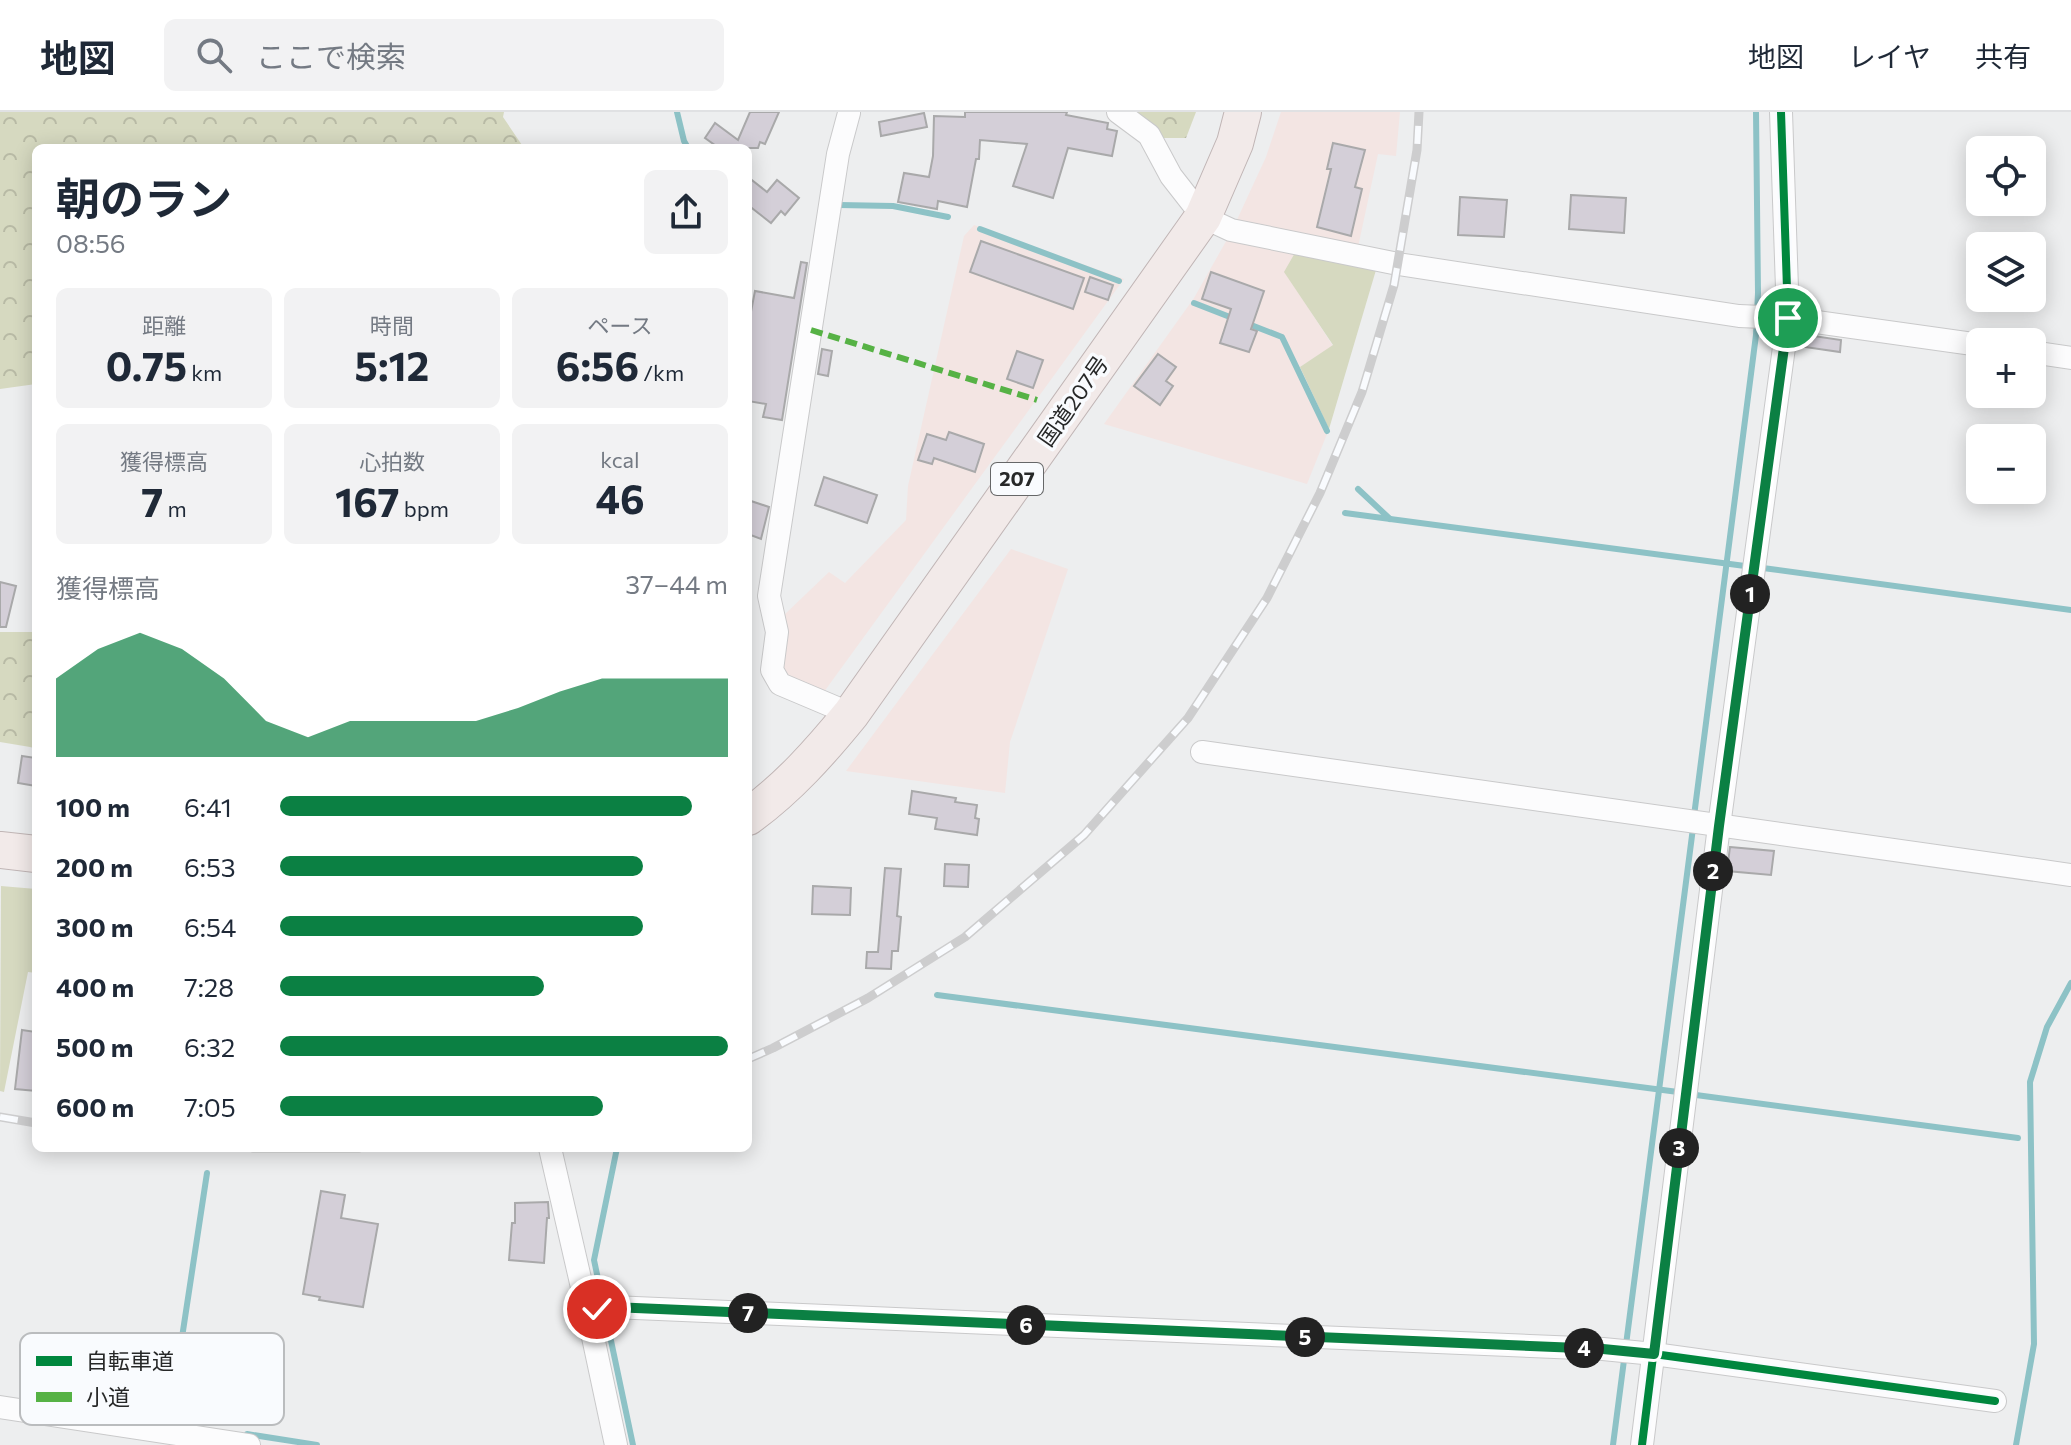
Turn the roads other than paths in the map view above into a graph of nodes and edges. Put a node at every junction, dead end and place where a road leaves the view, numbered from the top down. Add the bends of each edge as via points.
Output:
1 (848, 112) edge
2 (869, 112) edge
3 (1118, 112) edge
4 (1243, 112) edge
5 (1781, 112) edge
6 (1203, 217) junction
7 (1767, 317) junction
8 (1966, 343) edge
9 (2046, 354) edge
10 (2071, 358) edge
11 (851, 714) junction
12 (1202, 752) dead end
13 (752, 814) edge
14 (1702, 823) junction
15 (0, 850) edge
16 (32, 854) edge
17 (2071, 875) edge
18 (551, 1152) edge
19 (599, 1308) junction
20 (1635, 1353) junction
21 (1995, 1401) dead end
22 (0, 1407) edge
23 (20, 1410) edge
24 (118, 1425) edge
25 (249, 1445) edge
26 (616, 1445) edge
27 (1642, 1445) edge

1 - 2 street
1 - 11 street via 769,596 777,632 772,670 780,684
3 - 6 street via 1149,135 1171,176
4 - 6 highway, 国道207号 / 207
5 - 7 street
6 - 7 street via 1231,230 1398,264
6 - 11 highway, 国道207号 / 207
7 - 8 street
7 - 14 street
9 - 10 street
11 - 13 highway, 国道207号 / 207 via 815,758
12 - 14 street
14 - 17 street
14 - 20 street
15 - 16 highway
18 - 19 street
19 - 20 street
19 - 26 street
20 - 21 street
20 - 27 street
22 - 23 street
24 - 25 street

